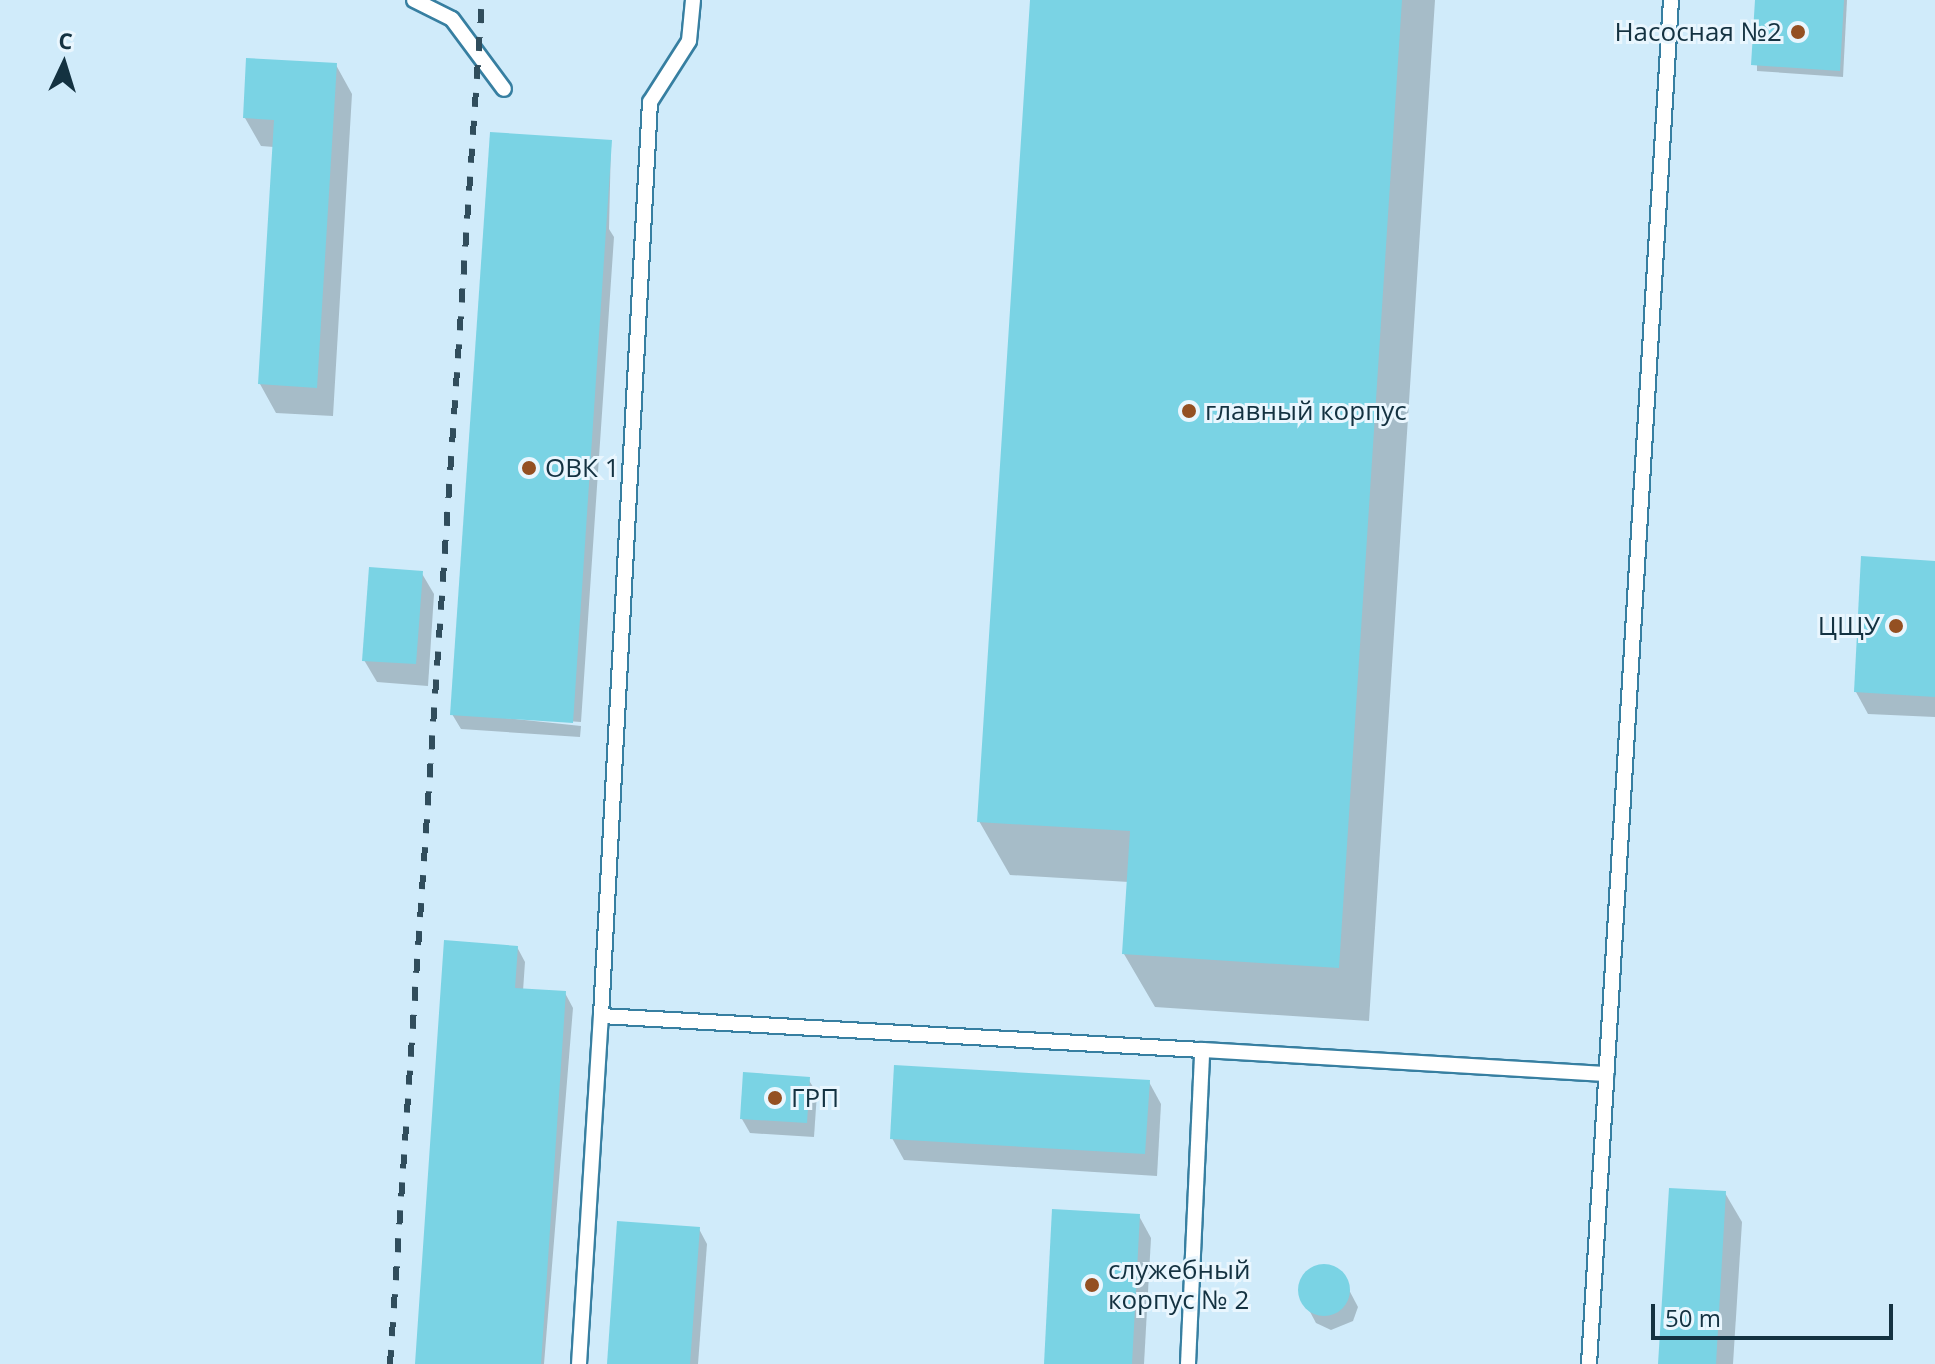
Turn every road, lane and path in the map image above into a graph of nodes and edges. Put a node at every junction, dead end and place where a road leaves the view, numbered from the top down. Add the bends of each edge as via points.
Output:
1 (414, 0) edge
2 (693, 0) edge
3 (1671, 0) edge
4 (504, 89) dead end
5 (601, 1016) junction
6 (1202, 1050) junction
7 (1606, 1074) junction
8 (579, 1364) edge
9 (1188, 1364) edge
10 (1589, 1364) edge

1 - 4 lane via 452,19
2 - 5 lane via 689,41 650,102
3 - 7 lane
5 - 6 lane
5 - 8 lane
6 - 7 lane
6 - 9 lane
7 - 10 lane

